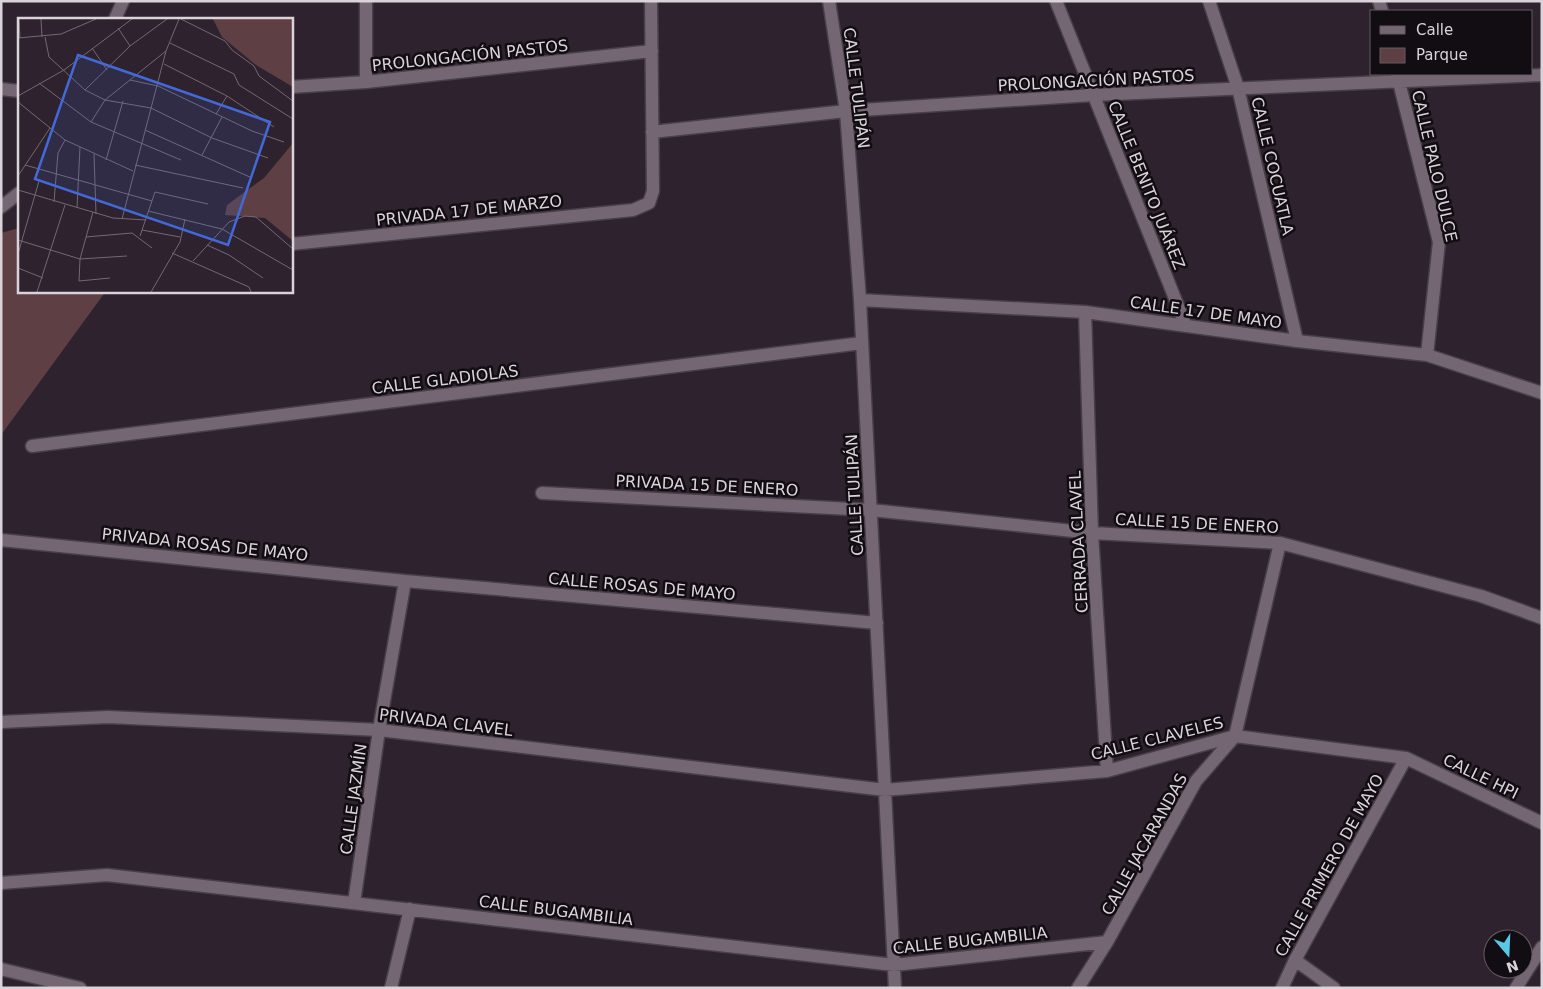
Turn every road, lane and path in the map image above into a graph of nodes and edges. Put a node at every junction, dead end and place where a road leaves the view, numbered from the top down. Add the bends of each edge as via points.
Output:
1 (123, 1) edge
2 (366, 1) edge
3 (651, 1) edge
4 (829, 1) edge
5 (1056, 1) edge
6 (1209, 1) edge
7 (116, 18) edge
8 (652, 51) junction
9 (1542, 75) edge
10 (1398, 77) edge
11 (366, 82) junction
12 (292, 87) edge
13 (1238, 88) junction
14 (1, 89) edge
15 (18, 91) edge
16 (1093, 95) junction
17 (846, 111) junction
18 (652, 132) junction
19 (18, 194) edge
20 (1, 207) edge
21 (292, 244) edge
22 (860, 300) junction
23 (1085, 312) junction
24 (1186, 326) junction
25 (1297, 341) junction
26 (862, 343) junction
27 (1427, 354) junction
28 (1542, 393) edge
29 (32, 446) dead end
30 (542, 492) dead end
31 (871, 510) junction
32 (1092, 533) junction
33 (1, 540) edge
34 (1280, 543) junction
35 (405, 581) junction
36 (1542, 618) edge
37 (877, 623) junction
38 (1, 722) edge
39 (380, 730) junction
40 (1235, 736) junction
41 (1406, 758) junction
42 (1107, 771) junction
43 (885, 790) junction
44 (1542, 823) edge
45 (1, 883) edge
46 (354, 903) junction
47 (410, 909) junction
48 (1107, 942) junction
49 (1542, 947) edge
50 (1295, 960) junction
51 (894, 965) junction
52 (1, 969) edge
53 (80, 988) edge
54 (391, 988) edge
55 (895, 988) edge
56 (1078, 988) edge
57 (1282, 988) edge
58 (1334, 988) edge
59 (1516, 988) edge

1 - 7 street
2 - 11 street
3 - 8 street
4 - 17 street, CALLE TULIPÁN
5 - 16 street, CALLE BENITO JUÁREZ
6 - 13 street, CALLE COCUATLA
8 - 11 street, PROLONGACIÓN PASTOS
8 - 18 street
9 - 10 street, PROLONGACIÓN PASTOS
10 - 13 street, PROLONGACIÓN PASTOS
10 - 27 street, CALLE PALO DULCE via 1439,242
11 - 12 street, PROLONGACIÓN PASTOS
13 - 16 street, PROLONGACIÓN PASTOS
13 - 25 street, CALLE COCUATLA
14 - 15 street
16 - 17 street, PROLONGACIÓN PASTOS
16 - 24 street, CALLE BENITO JUÁREZ
17 - 18 street, PROLONGACIÓN PASTOS
17 - 22 street, CALLE TULIPÁN
18 - 21 street, PRIVADA 17 DE MARZO via 653,191 649,203 633,210
19 - 20 street
22 - 23 street, CALLE 17 DE MAYO
22 - 26 street, CALLE TULIPÁN
23 - 24 street, CALLE 17 DE MAYO
23 - 32 street, CERRADA CLAVEL
24 - 25 street, CALLE 17 DE MAYO
25 - 27 street, CALLE 17 DE MAYO
26 - 29 street, CALLE GLADIOLAS
26 - 31 street, CALLE TULIPÁN
27 - 28 street, CALLE 17 DE MAYO
30 - 31 street, PRIVADA 15 DE ENERO
31 - 32 street, CALLE 15 DE ENERO
31 - 37 street, CALLE TULIPÁN
32 - 34 street, CALLE 15 DE ENERO
32 - 42 street, CERRADA CLAVEL
33 - 35 street, PRIVADA ROSAS DE MAYO
34 - 36 street, CALLE 15 DE ENERO via 1481,596
34 - 40 street, CALLE JACARANDAS
35 - 37 street, CALLE ROSAS DE MAYO
35 - 39 street, CALLE JAZMÍN
37 - 43 street, CALLE TULIPÁN
38 - 39 street, PRIVADA CLAVEL via 108,717
39 - 43 street, PRIVADA CLAVEL
39 - 46 street, CALLE JAZMÍN
40 - 41 street, CALLE CLAVELES
40 - 42 street, CALLE CLAVELES
40 - 48 street, CALLE JACARANDAS via 1196,781
41 - 44 street, CALLE HPI
41 - 50 street, CALLE PRIMERO DE MAYO
42 - 43 street, CALLE CLAVELES
43 - 51 street, CALLE TULIPÁN
45 - 46 street, CALLE BUGAMBILIA via 107,875
46 - 47 street, CALLE BUGAMBILIA
47 - 51 street, CALLE BUGAMBILIA
47 - 54 street
48 - 51 street, CALLE BUGAMBILIA
48 - 56 street, CALLE JACARANDAS
49 - 59 street
50 - 57 street, CALLE PRIMERO DE MAYO
50 - 58 street
51 - 55 street, CALLE TULIPÁN
52 - 53 street

